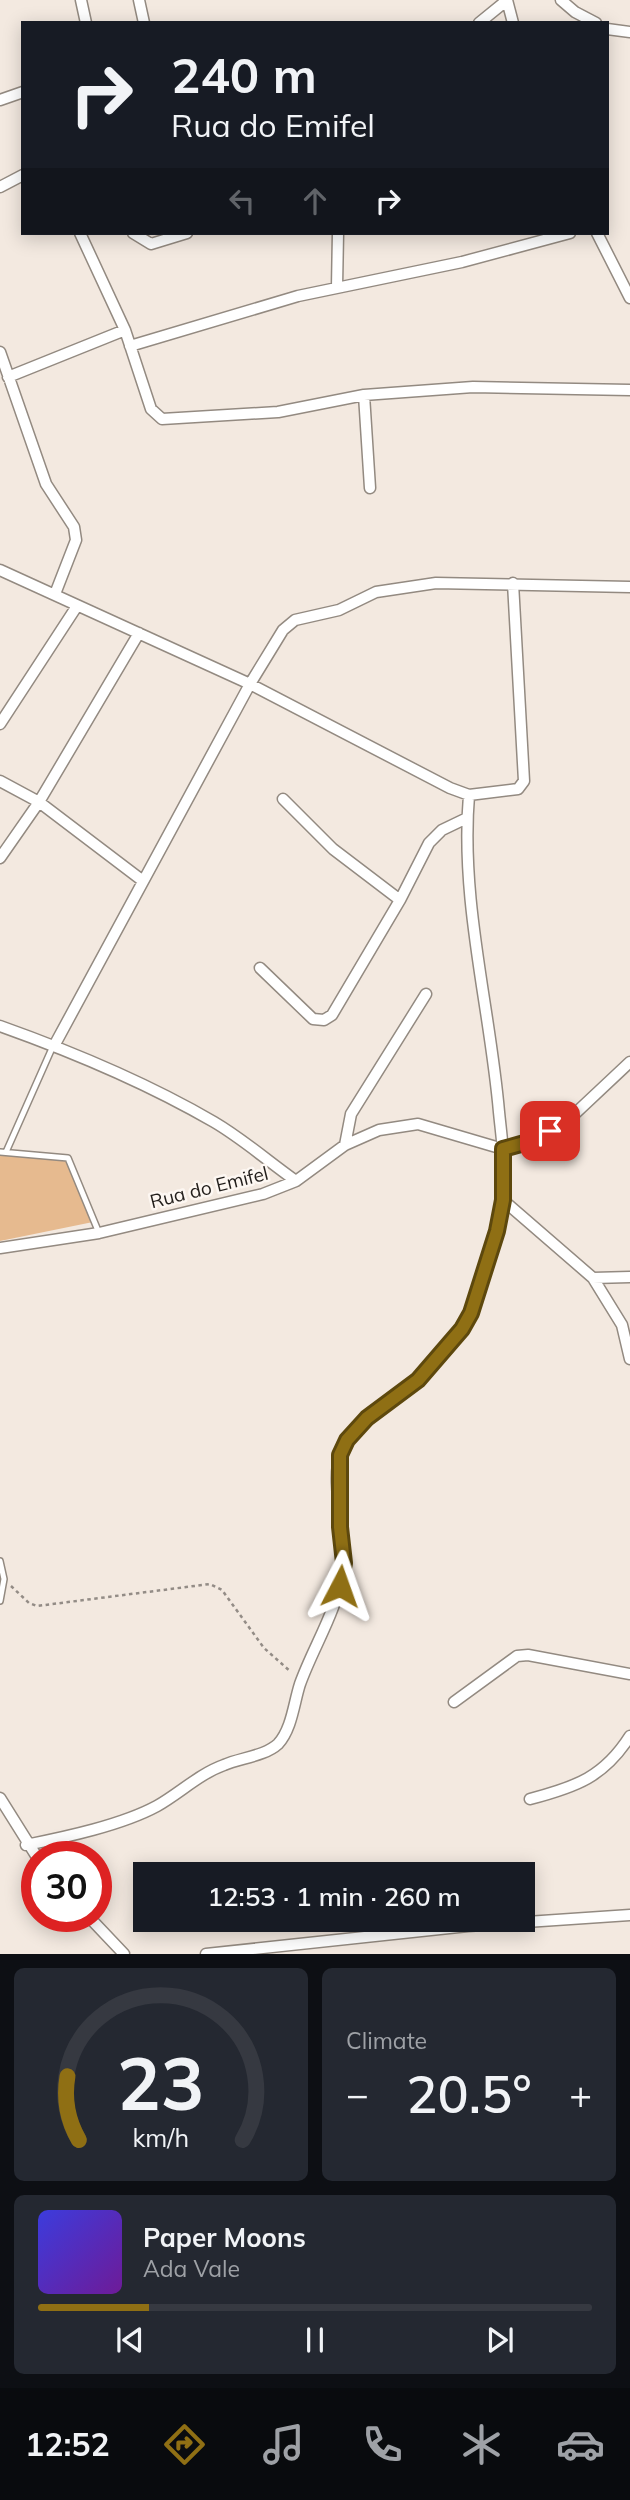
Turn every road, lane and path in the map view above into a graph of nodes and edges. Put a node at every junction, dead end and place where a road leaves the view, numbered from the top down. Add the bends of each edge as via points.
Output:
1 (81, 0) edge
2 (139, 0) edge
3 (561, 0) edge
4 (506, 1) edge
5 (86, 21) edge
6 (144, 21) edge
7 (481, 21) edge
8 (512, 21) edge
9 (592, 21) edge
10 (609, 29) edge
11 (630, 32) edge
12 (21, 93) edge
13 (0, 100) edge
14 (21, 176) edge
15 (0, 187) edge
16 (81, 235) edge
17 (136, 235) edge
18 (180, 235) edge
19 (338, 235) edge
20 (563, 235) edge
21 (598, 235) edge
22 (337, 287) junction
23 (630, 298) edge
24 (124, 330) junction
25 (130, 346) junction
26 (0, 352) edge
27 (8, 377) junction
28 (630, 390) edge
29 (364, 395) junction
30 (370, 488) dead end
31 (0, 571) edge
32 (513, 583) junction
33 (630, 587) edge
34 (55, 594) junction
35 (77, 606) junction
36 (139, 633) junction
37 (250, 684) junction
38 (0, 724) edge
39 (0, 781) edge
40 (469, 796) junction
41 (283, 799) dead end
42 (38, 802) junction
43 (467, 818) junction
44 (0, 858) edge
45 (143, 881) junction
46 (400, 900) junction
47 (260, 968) dead end
48 (426, 994) dead end
49 (0, 1026) edge
50 (54, 1045) junction
51 (628, 1069) edge
52 (345, 1145) junction
53 (503, 1149) junction
54 (3, 1152) edge
55 (296, 1181) junction
56 (503, 1200) junction
57 (99, 1233) junction
58 (0, 1248) edge
59 (630, 1277) edge
60 (593, 1278) junction
61 (630, 1359) edge
62 (0, 1561) edge
63 (4, 1579) junction
64 (0, 1601) edge
65 (630, 1674) edge
66 (301, 1682) junction
67 (454, 1702) dead end
68 (630, 1736) edge
69 (0, 1798) edge
70 (530, 1798) dead end
71 (24, 1841) edge
72 (47, 1841) edge
73 (630, 1915) edge
74 (103, 1932) edge
75 (289, 1949) edge
76 (124, 1954) edge
77 (206, 1954) edge

1 - 5 street
2 - 6 street
3 - 9 street
4 - 7 street
4 - 8 street
10 - 11 street
12 - 13 street
14 - 15 street
16 - 24 street
17 - 18 street via 150,244
19 - 22 street
20 - 22 street via 462,262
21 - 23 street
22 - 25 street
24 - 25 street
24 - 27 street
25 - 29 street via 152,409 171,421 278,412
26 - 27 street
27 - 34 street via 46,484 74,527 76,540
28 - 29 street via 473,387
29 - 30 street
31 - 34 street
32 - 33 street
32 - 37 street via 436,583 390,589 340,610 295,620 283,630
32 - 40 street via 524,781 518,789
34 - 35 street
35 - 36 street
35 - 38 street
36 - 37 street
36 - 42 street
37 - 40 street
37 - 45 street
39 - 42 street
40 - 43 street
41 - 46 street via 334,849
42 - 44 street
42 - 45 street
43 - 46 street via 442,830 429,843
43 - 53 street via 473,922
45 - 50 street
46 - 47 street via 338,1007 324,1020 313,1019
48 - 52 street via 351,1114
49 - 50 street
50 - 54 lane
50 - 55 street via 179,1102
51 - 53 street via 565,1123 535,1140
52 - 53 street, Rua do Emifel via 379,1130 418,1124
52 - 55 street, Rua do Emifel
53 - 56 street
54 - 57 lane via 68,1158
55 - 57 street, Rua do Emifel via 262,1194
56 - 60 street
56 - 66 street via 471,1313 462,1329 418,1380 367,1418 340,1455 344,1563 325,1629
57 - 58 street, Rua do Emifel
59 - 60 street
60 - 61 street via 622,1325
62 - 63 lane
63 - 64 lane
63 - 66 path via 37,1606 210,1584 222,1590 264,1648
65 - 67 street via 517,1656
66 - 72 street via 285,1734 276,1746 221,1766 156,1807
68 - 70 street via 596,1776
69 - 71 street
73 - 75 street
74 - 76 street
75 - 77 street

